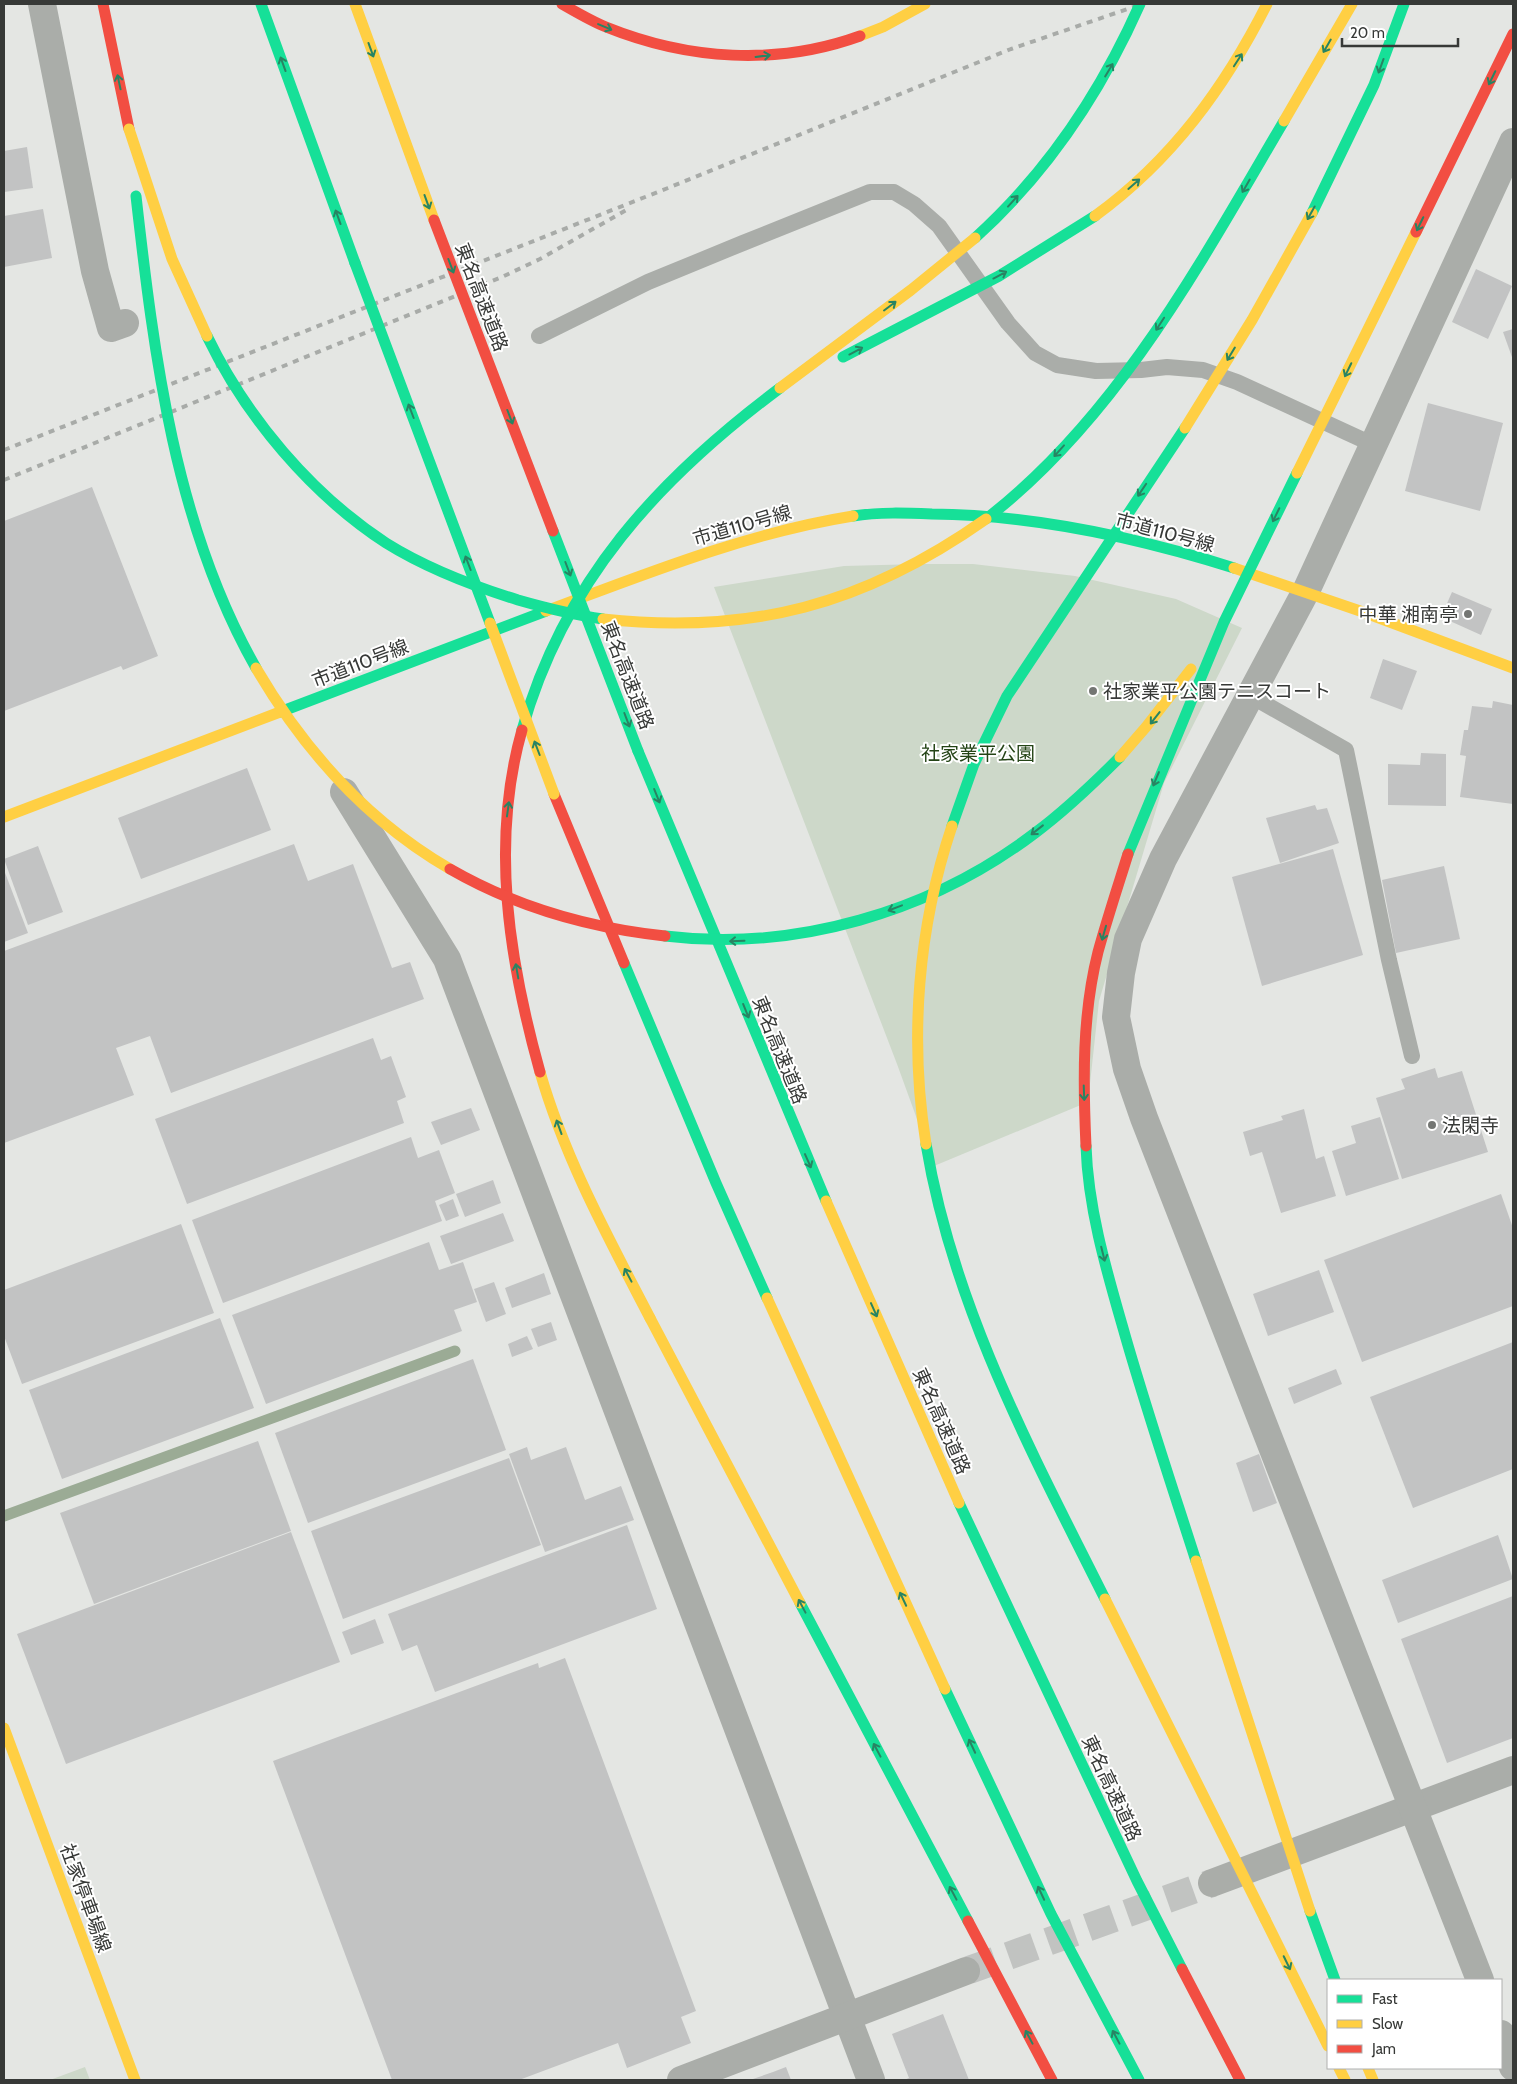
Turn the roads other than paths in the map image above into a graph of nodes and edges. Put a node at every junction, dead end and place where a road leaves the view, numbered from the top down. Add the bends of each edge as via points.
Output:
1 (42, 4) edge
2 (103, 4) edge
3 (261, 4) edge
4 (355, 4) edge
5 (562, 4) edge
6 (925, 4) edge
7 (1140, 4) edge
8 (1267, 4) edge
9 (1352, 4) edge
10 (1404, 4) edge
11 (1513, 34) edge
12 (129, 130) junction
13 (1513, 142) edge
14 (125, 323) dead end
15 (538, 336) dead end
16 (766, 398) junction
17 (1374, 445) junction
18 (1306, 591) junction
19 (1224, 622) junction
20 (1513, 668) edge
21 (1251, 696) junction
22 (292, 707) junction
23 (4, 817) edge
24 (1412, 1056) dead end
25 (4, 1728) edge
26 (1513, 1770) edge
27 (1414, 1807) junction
28 (1212, 1883) tunnel mouth
29 (966, 1971) tunnel mouth
30 (1334, 1979) edge
31 (1480, 1979) edge
32 (847, 2018) junction
33 (1502, 2037) edge
34 (1327, 2044) edge
35 (1513, 2067) edge
36 (135, 2080) edge
37 (681, 2080) edge
38 (871, 2080) edge
39 (1052, 2080) edge
40 (1139, 2080) edge
41 (1240, 2080) edge

1 - 14 street via 95,271 111,328
12 -> 2 main road
40 -> 3 main road, bridge via 1051,1914 883,1556 716,1183 554,794
4 -> 41 main road, 東名高速道路, bridge via 434,220 638,751 796,1134 963,1512 1137,1881
5 -> 6 main road via 638,41 694,54 750,57 804,51 855,38
16 -> 7 main road, bridge via 942,267 997,219 1080,118 1114,64
16 -> 8 main road, bridge via 1033,258 1090,220 1136,182 1180,139 1214,97 1240,57
9 -> 12 main road, bridge via 1234,206 1134,363 1052,459 1011,499 919,562 861,589 799,610 733,622 667,625 602,619 530,605 463,581 399,550 339,506 286,455 243,400 206,335 175,272
10 -> 34 main road, bridge via 1374,83 1347,141 1260,308 1206,396 1027,662 990,729 961,798 941,862 925,941 918,1013 919,1089 927,1154 944,1230 988,1360 1018,1427
11 -> 19 main road, bridge
19 -> 12 main road, bridge via 1152,722 1066,807 976,872 925,897 870,917 814,932 760,940 706,942 593,926 536,909 474,883 420,852 382,823 319,761 275,700 239,634 211,568 172,433 147,298
13 - 17 street
15 - 17 lane via 648,282 743,242 870,192 894,192 939,226 1008,324 1035,353 1057,365 1096,371 1167,367 1203,370 1237,382
39 -> 16 main road, bridge via 598,1218 568,1151 542,1080 524,1011 512,944 506,824 515,758 533,694 556,636 626,528 668,481
17 - 18 street
18 - 20 main road, 市道110号線
18 - 21 street
18 - 22 main road, 市道110号線 via 1084,528 974,515 863,514 820,521 663,567
19 -> 30 main road, bridge via 1132,842 1098,953 1087,1019 1083,1084 1086,1152 1095,1222 1135,1372
21 - 24 lane via 1346,750
21 - 27 street via 1163,859 1128,939 1116,1017 1127,1069 1144,1118
22 - 23 main road, 市道110号線
22 - 32 street via 447,959
25 - 36 main road, 社家停車場線
26 - 27 street
27 - 28 street
27 - 31 street
29 - 32 street
32 - 37 street
32 - 38 street
33 - 35 street

